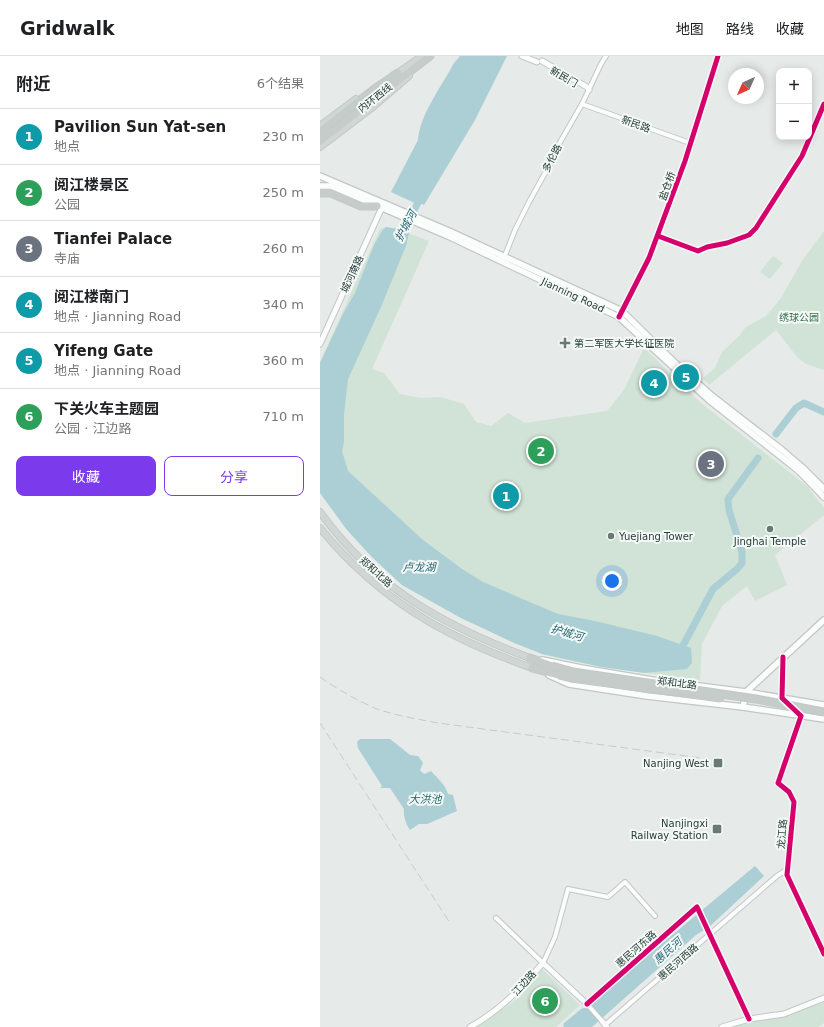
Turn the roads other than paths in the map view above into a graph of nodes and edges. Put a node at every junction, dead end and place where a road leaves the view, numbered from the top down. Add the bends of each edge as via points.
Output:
1 (422, 56) edge
2 (426, 56) edge
3 (430, 56) edge
4 (434, 56) edge
5 (522, 56) edge
6 (531, 56) edge
7 (606, 56) edge
8 (718, 56) edge
9 (539, 62) junction
10 (398, 73) junction
11 (406, 79) junction
12 (589, 90) junction
13 (582, 104) junction
14 (824, 104) edge
15 (320, 126) edge
16 (320, 132) edge
17 (320, 136) edge
18 (320, 141) edge
19 (690, 143) junction
20 (320, 146) edge
21 (320, 176) edge
22 (320, 186) edge
23 (320, 193) edge
24 (382, 206) junction
25 (658, 236) junction
26 (503, 259) junction
27 (622, 311) junction
28 (619, 316) junction
29 (320, 344) edge
30 (824, 489) edge
31 (824, 497) edge
32 (320, 512) edge
33 (320, 528) edge
34 (824, 620) edge
35 (783, 657) junction
36 (530, 658) junction
37 (532, 668) junction
38 (746, 692) junction
39 (782, 698) junction
40 (824, 705) edge
41 (743, 707) junction
42 (824, 712) edge
43 (801, 716) junction
44 (824, 716) edge
45 (824, 719) edge
46 (788, 869) junction
47 (655, 916) dead end
48 (496, 918) dead end
49 (709, 933) junction
50 (824, 954) edge
51 (543, 963) junction
52 (824, 998) edge
53 (587, 1004) junction
54 (750, 1019) junction
55 (605, 1025) edge
56 (470, 1027) edge
57 (722, 1027) edge

1 - 10 main road
2 - 17 highway, 内环西线
3 - 18 highway, 内环西线
4 - 11 main road
5 - 9 street
6 - 9 street
7 - 12 street, 多伦路
8 - 19 street, 盐仓桥
9 - 12 street
10 - 15 main road via 389,75
10 - 16 highway
11 - 20 main road
11 - 20 highway via 396,84
12 - 13 street, 多伦路
13 - 19 street, 新民路
13 - 26 street, 多伦路 via 529,202
14 - 25 street via 802,156 749,236 698,251
19 - 25 street, 盐仓桥
21 - 24 main road, Jianning Road
22 - 24 main road, Jianning Road via 331,186
23 - 24 highway via 331,193 362,206
24 - 26 main road, Jianning Road
24 - 29 street, 城河南路
25 - 27 street, 盐仓桥
26 - 27 main road, Jianning Road
26 - 28 main road, Jianning Road
27 - 28 street, 盐仓桥
27 - 30 main road, Jianning Road via 712,396 782,450
28 - 31 main road, Jianning Road via 709,400 800,472
32 - 36 main road, 郑和北路 via 363,561 406,598 442,620 496,646
33 - 37 main road, 郑和北路 via 356,567 403,606 438,627 493,654
34 - 35 main road
35 - 38 main road
35 - 39 street
36 - 38 main road, 郑和北路 via 652,680
36 - 42 highway, 郑和北路, bridge via 572,672
37 - 41 main road, 郑和北路 via 569,684
37 - 44 highway, 郑和北路, bridge via 584,680 753,702
38 - 39 main road, 郑和北路
38 - 41 main road
39 - 40 main road, 郑和北路
39 - 43 street
41 - 43 main road, 郑和北路
43 - 45 main road, 郑和北路
43 - 46 street, 龙江路 via 778,783 789,792 794,802
46 - 49 street, 惠民河西路
46 - 50 street, 龙江路 via 787,875
47 - 51 street via 625,882 608,897 568,889 555,938
48 - 51 street
49 - 53 street, 惠民河东路 via 698,908
49 - 54 street
49 - 55 street, 惠民河西路
51 - 53 street, 江边路
51 - 56 street, 江边路 via 501,1007
52 - 54 street via 784,1014
53 - 55 street, 江边路
54 - 57 street

